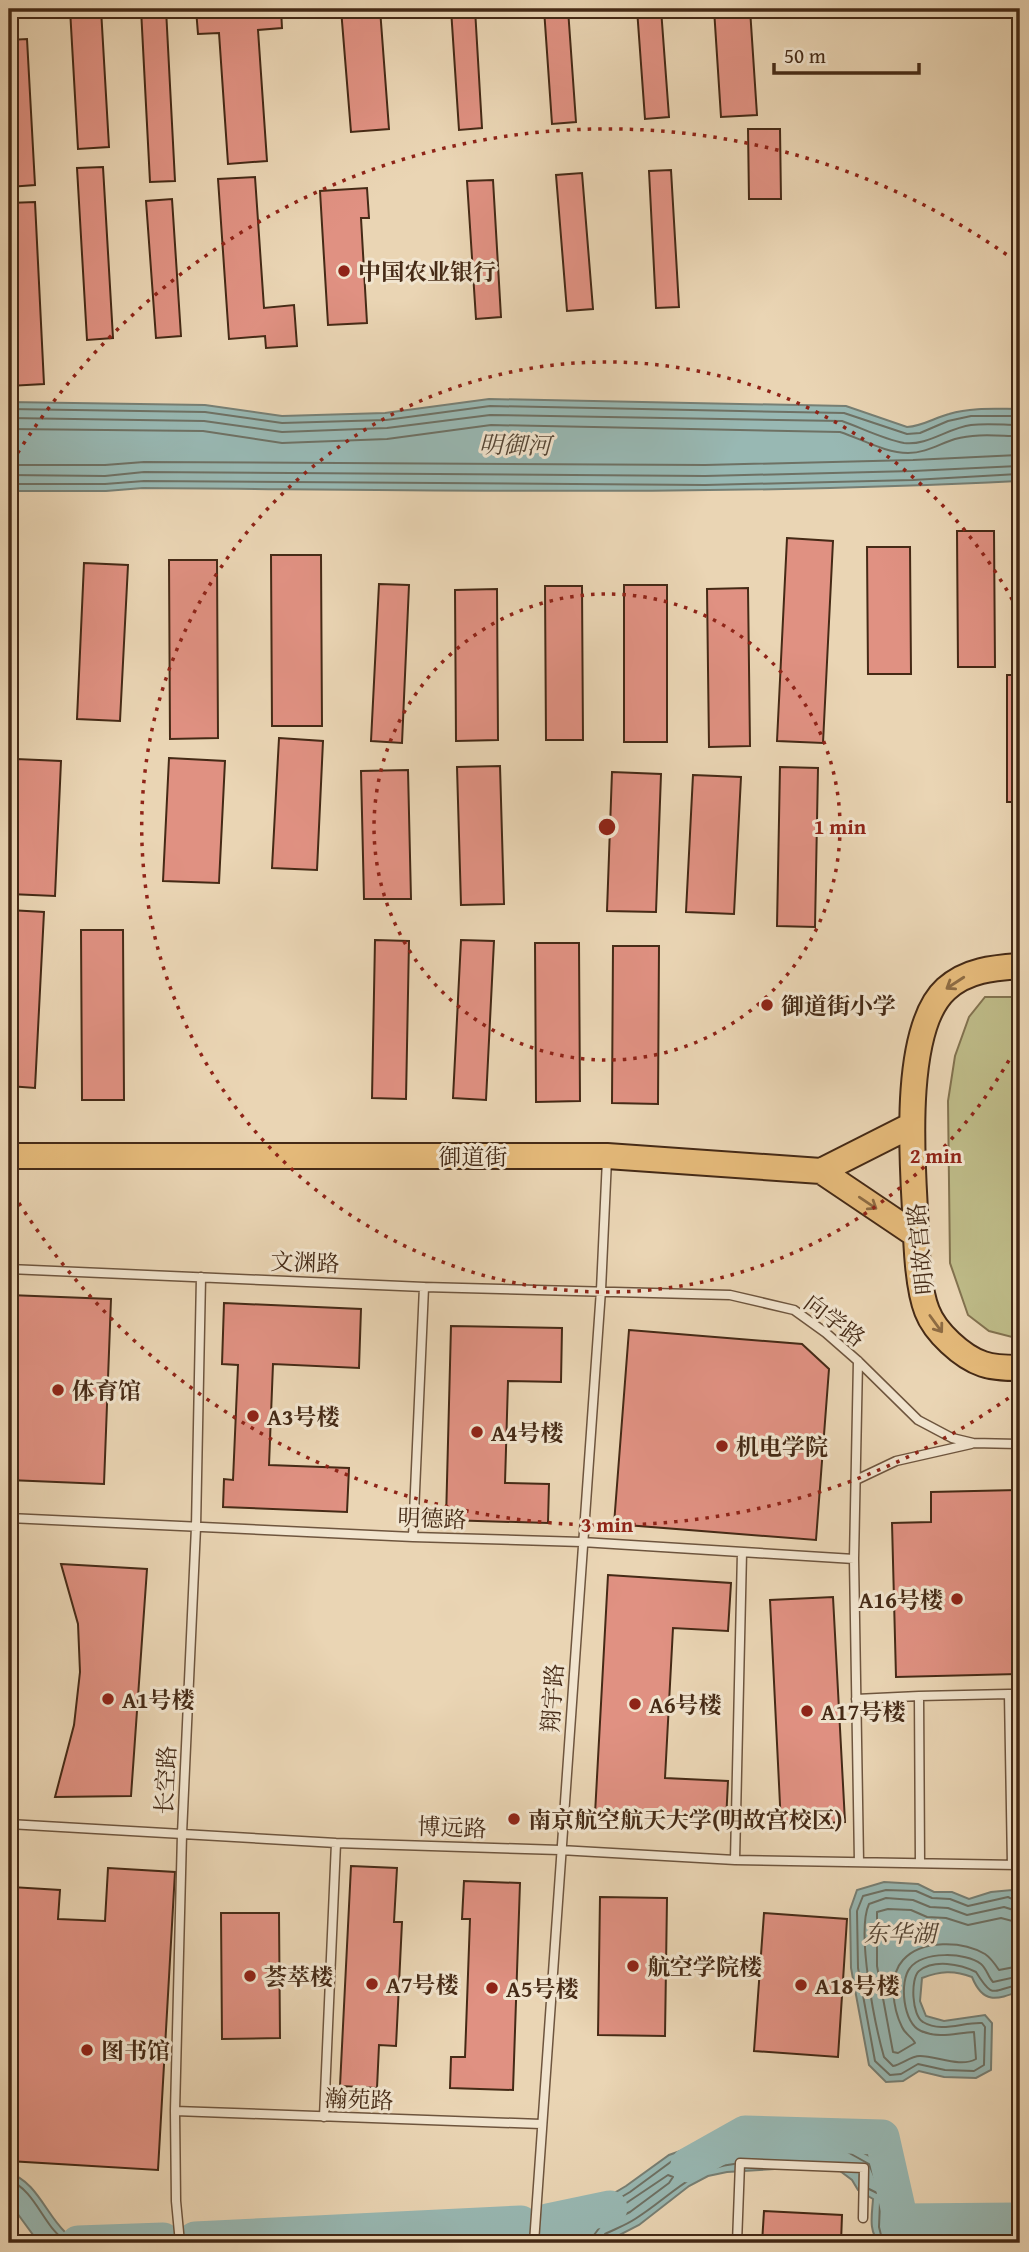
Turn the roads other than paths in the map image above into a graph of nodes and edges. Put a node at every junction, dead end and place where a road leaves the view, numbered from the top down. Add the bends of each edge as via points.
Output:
1 (1020, 966) edge
2 (912, 1125) junction
3 (9, 1156) edge
4 (607, 1156) junction
5 (821, 1171) junction
6 (916, 1235) junction
7 (9, 1269) edge
8 (201, 1277) junction
9 (424, 1287) junction
10 (601, 1290) junction
11 (858, 1361) junction
12 (1020, 1368) edge
13 (973, 1443) junction
14 (1020, 1444) edge
15 (856, 1480) junction
16 (9, 1518) edge
17 (196, 1527) junction
18 (414, 1537) junction
19 (582, 1542) junction
20 (742, 1552) junction
21 (855, 1559) junction
22 (1009, 1694) junction
23 (1020, 1694) edge
24 (919, 1696) junction
25 (856, 1699) junction
26 (9, 1824) edge
27 (182, 1835) junction
28 (336, 1843) junction
29 (560, 1850) junction
30 (735, 1860) junction
31 (859, 1862) junction
32 (920, 1863) junction
33 (1016, 1865) edge
34 (175, 2111) junction
35 (324, 2117) junction
36 (541, 2124) junction
37 (863, 2218) dead end
38 (180, 2243) edge
39 (534, 2243) edge
40 (737, 2243) edge

1 -> 2 main road, 明故宫路 via 978,971 944,990 929,1013 920,1050
2 - 5 main road
2 - 6 main road, 明故宫路
3 - 4 main road, 御道街
4 - 5 main road, 御道街
4 - 10 lane, 翔宇路
5 -> 6 main road, 御道街
6 -> 12 main road, 明故宫路 via 927,1311 938,1328 982,1364
7 - 8 lane, 文渊路
8 - 9 lane, 文渊路
8 - 17 lane, 长空路
9 - 10 lane, 文渊路
9 - 18 lane
10 - 11 lane, 向学路 via 730,1295 794,1310
10 - 19 lane, 翔宇路
11 - 13 lane, 向学路 via 918,1420
11 - 15 lane
13 - 14 lane, 向学路
13 - 15 lane via 896,1461
15 - 21 lane
16 - 17 lane, 明德路
17 - 18 lane, 明德路
17 - 27 lane, 长空路
18 - 19 lane, 明德路
19 - 20 lane, 明德路
19 - 29 lane, 翔宇路
20 - 21 lane, 明德路
20 - 30 lane
21 - 25 lane
22 - 23 lane
22 - 24 lane
22 - 33 lane
24 - 25 lane
24 - 32 lane
25 - 31 lane
26 - 27 lane, 博远路
27 - 28 lane, 博远路
27 - 34 lane, 长空路
28 - 29 lane, 博远路
28 - 35 lane
29 - 30 lane, 博远路
29 - 36 lane, 翔宇路
30 - 31 lane, 博远路
31 - 32 lane, 博远路
32 - 33 lane, 博远路
34 - 35 lane, 瀚苑路
34 - 38 lane, 长空路
35 - 36 lane, 瀚苑路
36 - 39 lane, 翔宇路
37 - 40 lane via 864,2168 740,2163

